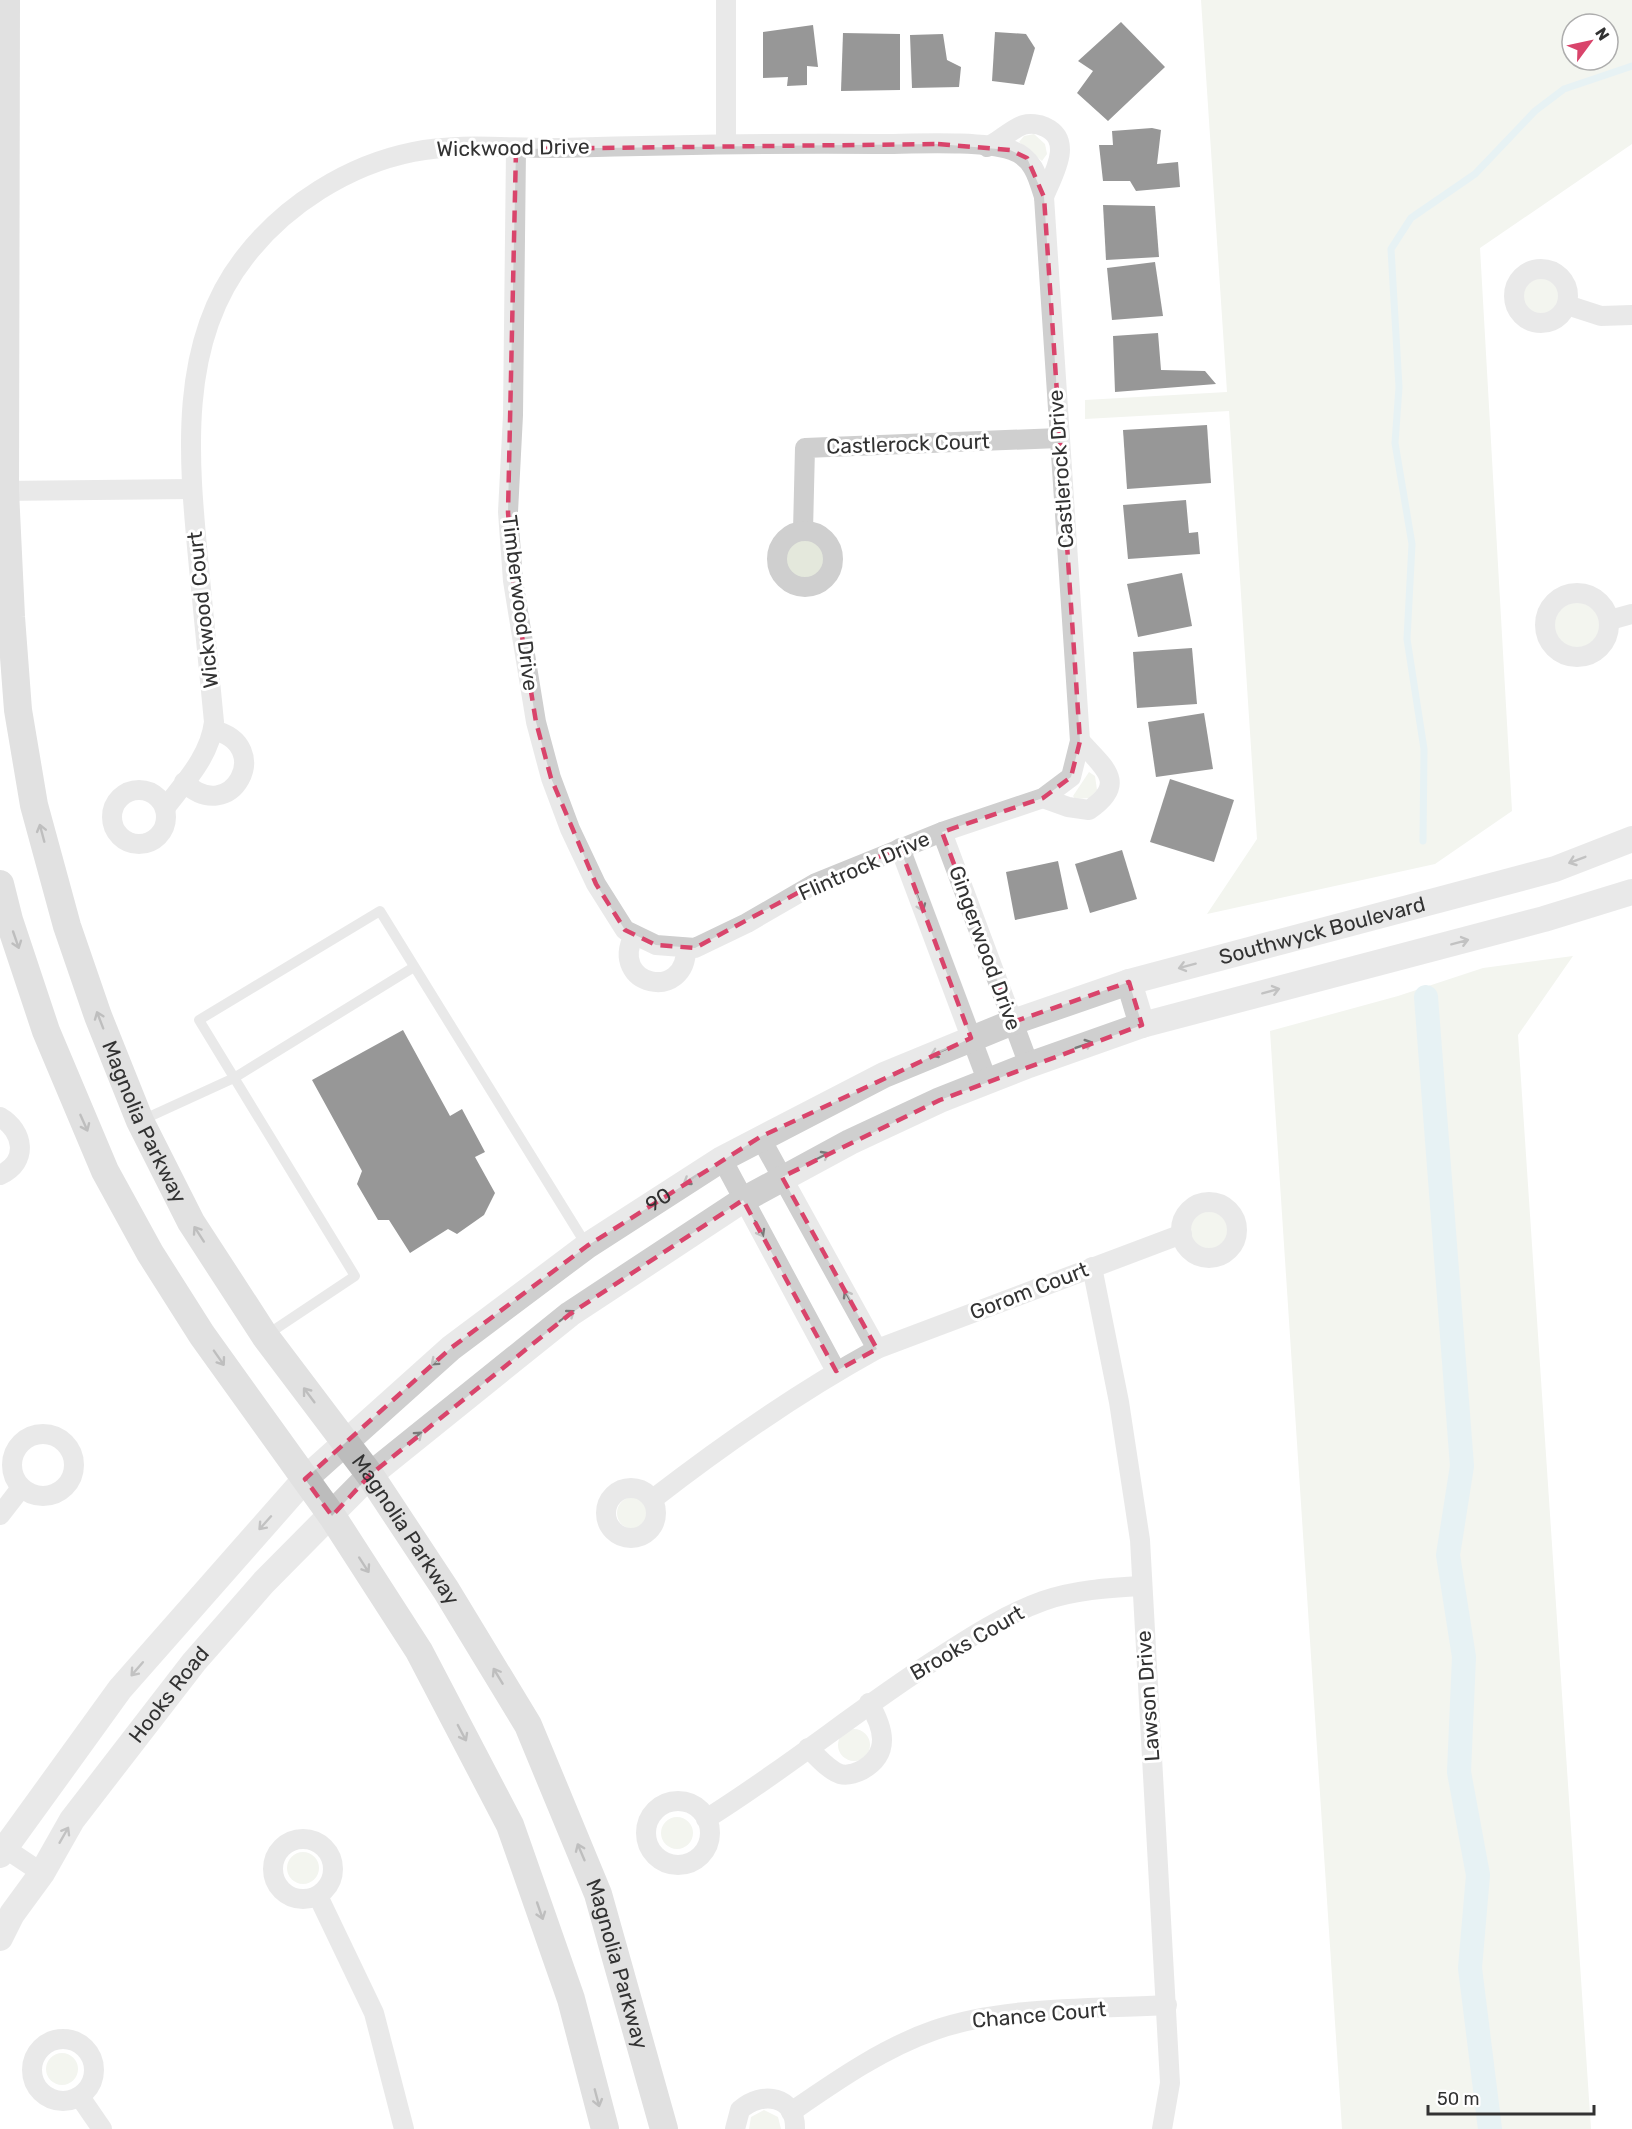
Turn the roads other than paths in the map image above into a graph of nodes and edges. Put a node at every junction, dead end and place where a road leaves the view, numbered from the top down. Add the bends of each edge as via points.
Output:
1 (6, 0) edge
2 (726, 0) edge
3 (726, 144) junction
4 (987, 147) junction
5 (516, 149) junction
6 (1027, 158) joint
7 (1044, 197) junction
8 (1567, 305) dead end
9 (1632, 315) edge
10 (1059, 438) junction
11 (191, 489) junction
12 (3, 491) edge
13 (803, 531) dead end
14 (1632, 614) edge
15 (1610, 620) dead end
16 (213, 730) junction
17 (1080, 741) junction
18 (1071, 777) joint
19 (184, 782) junction
20 (1044, 798) junction
21 (165, 808) dead end
22 (942, 832) junction
23 (1632, 839) edge
24 (900, 848) junction
25 (0, 884) edge
26 (1632, 892) edge
27 (634, 935) junction
28 (656, 945) joint
29 (686, 948) junction
30 (414, 966) junction
31 (1129, 982) junction
32 (1013, 1022) junction
33 (1142, 1025) junction
34 (971, 1038) junction
35 (1029, 1065) junction
36 (234, 1078) junction
37 (987, 1080) junction
38 (0, 1117) edge
39 (140, 1121) junction
40 (760, 1137) junction
41 (722, 1159) junction
42 (0, 1175) edge
43 (782, 1177) junction
44 (743, 1200) junction
45 (1182, 1234) dead end
46 (587, 1246) junction
47 (1092, 1267) junction
48 (265, 1336) junction
49 (877, 1349) junction
50 (836, 1371) junction
51 (344, 1442) junction
52 (370, 1475) junction
53 (305, 1479) junction
54 (21, 1488) dead end
55 (653, 1498) dead end
56 (0, 1515) edge
57 (332, 1516) junction
58 (1141, 1586) junction
59 (869, 1703) junction
60 (808, 1748) junction
61 (706, 1819) dead end
62 (2, 1849) edge
63 (42, 1873) junction
64 (318, 1896) dead end
65 (6, 1910) edge
66 (0, 1938) edge
67 (1167, 2005) junction
68 (80, 2097) dead end
69 (793, 2120) edge
70 (102, 2129) edge
71 (404, 2129) edge
72 (605, 2129) edge
73 (664, 2129) edge
74 (735, 2129) edge
75 (1162, 2129) edge

1 - 12 main road, Magnolia Parkway
2 - 3 street
3 - 4 street, Wickwood Drive
3 - 5 street, Wickwood Drive
4 - 6 street, Wickwood Drive via 1010,150
4 - 7 street, Castlerock Drive via 1023,125 1038,124 1051,130 1060,143 1061,158
5 - 11 street, Wickwood Drive via 453,147 378,161 342,177 271,226 222,292 207,328 196,367 192,403
5 - 27 street, Timberwood Drive via 508,512 513,582 536,722 551,778 597,884 625,930
6 - 7 street, Castlerock Drive
7 - 10 street, Castlerock Drive
8 - 9 street via 1601,316
10 - 13 street, Castlerock Court via 805,448
10 - 17 street, Castlerock Drive
11 - 12 street
11 - 16 street, Wickwood Court
39 -> 12 main road, Magnolia Parkway via 67,926 34,805 18,710
14 - 15 street
16 - 19 street, Wickwood Court via 202,759
16 - 19 street via 237,742 245,767 241,780 220,796 194,792
17 - 18 street, Castlerock Drive
17 - 20 street via 1107,768 1110,786 1104,800 1089,810
18 - 20 street, Flintrock Drive
19 - 21 street, Wickwood Court
20 - 22 street, Flintrock Drive
22 - 24 street, Flintrock Drive
22 - 32 street, Gingerwood Drive
23 -> 31 street, Southwyck Boulevard via 1555,869
24 - 29 street, Flintrock Drive via 816,883 747,923 695,948
24 -> 34 street, Gingerwood Drive
25 -> 53 main road via 46,1030 105,1171 186,1310
33 -> 26 street via 1464,941
27 - 28 street, Timberwood Drive
27 - 29 street via 627,957 639,977 650,982 662,982 681,970
28 - 29 street, Flintrock Drive
30 - 36 lane
30 - 36 lane via 380,911 199,1020
30 - 46 lane
31 - 32 street, Southwyck Boulevard
31 - 33 street
32 - 34 street, 90
32 - 35 street, Gingerwood Drive
35 -> 33 street
34 - 37 street, Gingerwood Drive
34 -> 40 street, 90 via 884,1075
35 - 37 street
36 - 39 lane
36 - 48 lane via 355,1276
43 -> 37 street
38 - 42 street via 17,1132 20,1144 12,1167
48 -> 39 main road, Magnolia Parkway via 191,1222
40 - 41 street, 90
40 - 43 street
41 - 44 street
41 -> 46 street, 90
43 - 44 street
49 -> 43 street
44 -> 50 street
52 -> 44 street via 570,1314
45 - 47 street, Gorom Court
46 -> 51 street, 90 via 451,1348
47 - 49 street, Gorom Court
47 - 58 street, Lawson Drive via 1121,1414 1140,1540
51 -> 48 main road, Magnolia Parkway
49 - 50 street, Gorom Court
50 - 55 street, Gorom Court
51 - 52 main road, Magnolia Parkway
51 - 53 street, Hooks Road
52 - 57 street, Hooks Road
73 -> 52 main road, Magnolia Parkway via 598,1894 528,1725
53 - 57 main road
53 -> 62 street, Hooks Road via 120,1689
54 - 56 street
63 -> 57 street, Hooks Road via 72,1820 194,1662 264,1582
57 -> 72 main road via 419,1651 510,1825 571,2000
58 - 59 street, Brooks Court via 1079,1592 1034,1605 973,1635
58 - 67 street, Lawson Drive
59 - 60 street, Brooks Court
59 - 60 street via 880,1721 884,1738 881,1754 868,1766 855,1774 840,1774
60 - 61 street, Brooks Court
62 - 63 street
63 - 65 street, Hooks Road
64 - 71 street via 374,2013
65 - 66 street, Hooks Road
67 - 69 street, Chance Court via 972,2019 933,2030 883,2053
67 - 75 street, Lawson Drive via 1170,2082
68 - 70 street
69 - 74 street, Chance Court via 783,2103 760,2097 741,2110

